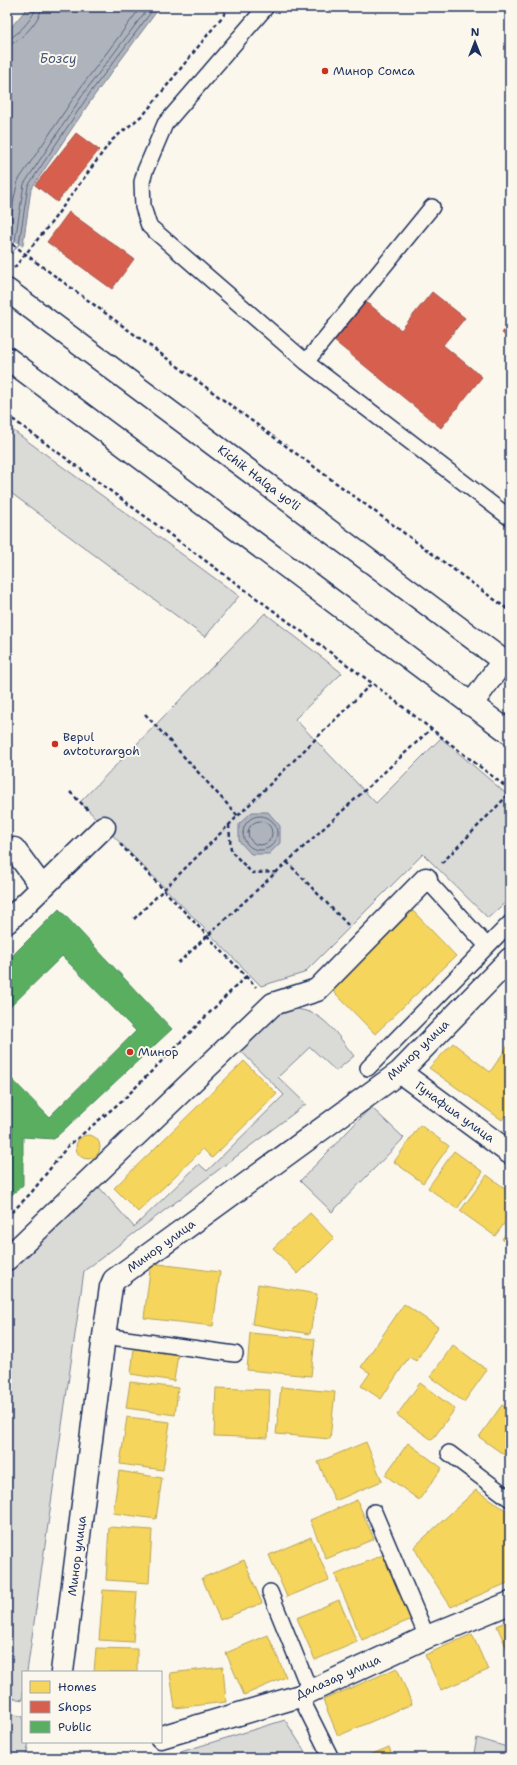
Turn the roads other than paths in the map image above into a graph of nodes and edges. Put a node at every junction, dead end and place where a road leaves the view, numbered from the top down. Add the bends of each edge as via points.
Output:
1 (266, 7) edge
2 (432, 207) dead end
3 (11, 285) edge
4 (7, 358) edge
5 (306, 362) junction
6 (510, 518) edge
7 (507, 663) edge
8 (471, 705) junction
9 (510, 733) edge
10 (104, 827) road end
11 (14, 849) dead end
12 (426, 879) joint
13 (42, 887) junction
14 (7, 922) edge
15 (510, 923) edge
16 (487, 946) junction
17 (510, 959) edge
18 (368, 1068) dead end
19 (400, 1072) junction
20 (510, 1153) edge
21 (7, 1259) edge
22 (104, 1336) junction
23 (235, 1354) dead end
24 (449, 1453) dead end
25 (510, 1499) edge
26 (374, 1512) dead end
27 (270, 1592) dead end
28 (510, 1603) edge
29 (427, 1637) junction
30 (62, 1671) edge
31 (305, 1693) junction
32 (162, 1737) edge
33 (331, 1758) edge

1 - 5 lane via 165,124 142,182 143,207 149,226
2 - 5 lane
3 - 7 main road, Kichik Halqa yo'li
4 - 8 main road
5 - 6 lane
7 - 8 main road
8 - 9 main road
10 - 13 main road
11 - 13 main road
12 - 16 lane
12 - 21 main road via 317,990 273,1004
13 - 14 main road
15 - 16 lane
16 - 18 lane
17 - 19 main road, Минор улица
19 - 20 main road, Гунафша улица
19 - 22 main road, Минор улица via 114,1280
22 - 23 lane
22 - 30 main road, Минор улица
24 - 25 lane
26 - 29 lane
27 - 31 lane
28 - 29 main road, Далазар улица
29 - 31 main road, Далазар улица
31 - 32 main road, Далазар улица
31 - 33 lane

